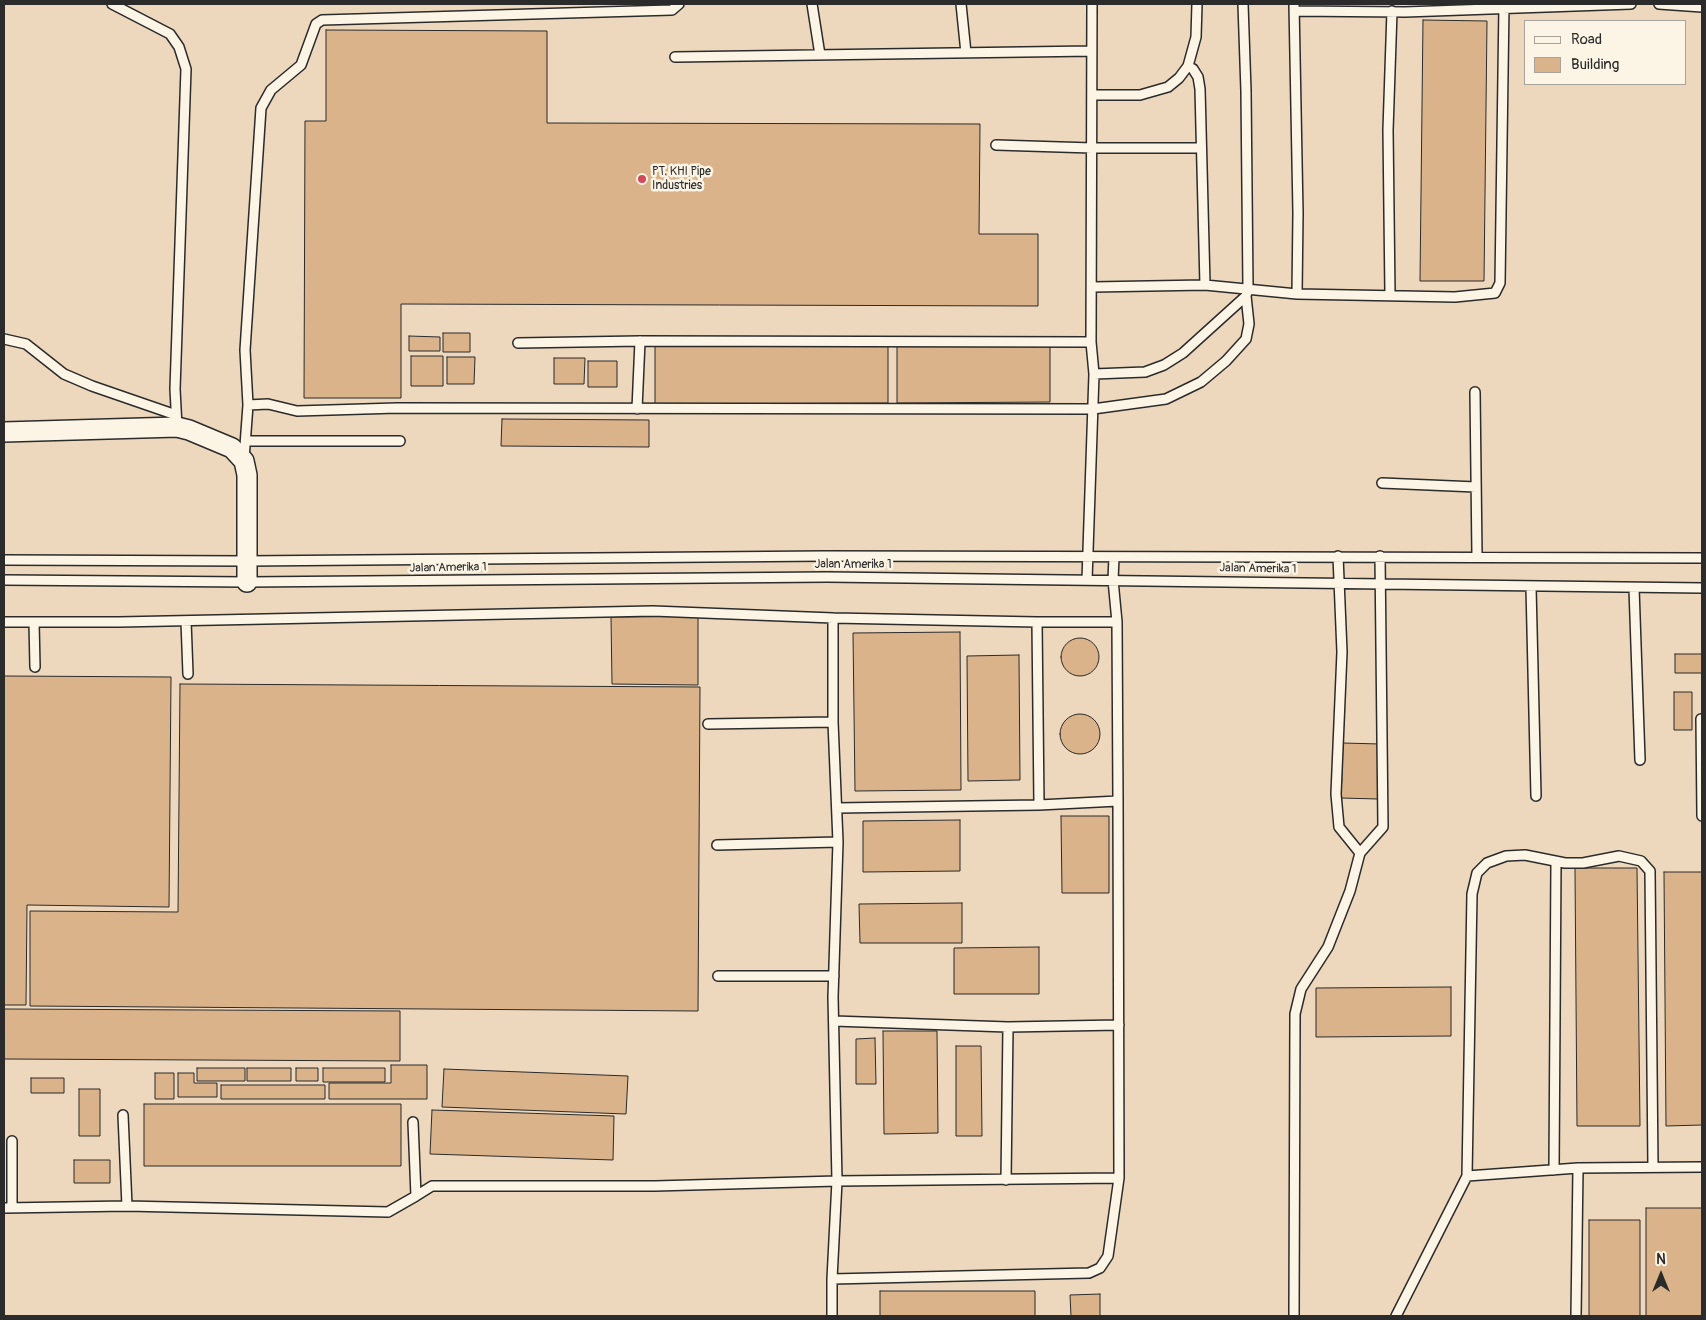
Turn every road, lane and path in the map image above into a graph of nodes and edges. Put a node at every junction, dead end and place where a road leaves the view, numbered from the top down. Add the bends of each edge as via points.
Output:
1 (112, 4) edge
2 (679, 4) edge
3 (812, 4) edge
4 (961, 4) edge
5 (1092, 4) edge
6 (1197, 4) edge
7 (1243, 4) edge
8 (1631, 4) edge
9 (1659, 4) edge
10 (1572, 5) edge
11 (1504, 6) edge
12 (1294, 7) edge
13 (1702, 7) edge
14 (1341, 8) edge
15 (1405, 8) edge
16 (1392, 12) junction
17 (1092, 52) junction
18 (966, 53) junction
19 (820, 55) junction
20 (675, 57) dead end
21 (1188, 66) junction
22 (1092, 95) junction
23 (996, 145) dead end
24 (1092, 148) junction
25 (1201, 148) junction
26 (1205, 285) junction
27 (1092, 287) junction
28 (1247, 292) junction
29 (1297, 294) junction
30 (1390, 295) junction
31 (4, 339) edge
32 (640, 341) junction
33 (1092, 342) junction
34 (518, 343) dead end
35 (1094, 374) junction
36 (1474, 392) dead end
37 (248, 405) junction
38 (638, 409) junction
39 (1092, 409) junction
40 (176, 421) junction
41 (4, 432) edge
42 (246, 441) junction
43 (400, 441) dead end
44 (244, 461) junction
45 (1382, 483) dead end
46 (1476, 487) junction
47 (1338, 556) junction
48 (1380, 556) junction
49 (1478, 556) junction
50 (1114, 557) junction
51 (1087, 558) junction
52 (1702, 558) edge
53 (4, 560) edge
54 (246, 561) junction
55 (4, 580) edge
56 (1087, 580) junction
57 (1113, 580) junction
58 (247, 582) junction
59 (1339, 584) junction
60 (1382, 585) junction
61 (1532, 587) junction
62 (1634, 588) junction
63 (1702, 588) edge
64 (833, 618) junction
65 (186, 621) junction
66 (4, 622) edge
67 (34, 622) junction
68 (1038, 622) junction
69 (1117, 622) junction
70 (35, 668) dead end
71 (188, 674) dead end
72 (1701, 719) dead end
73 (833, 722) junction
74 (708, 724) dead end
75 (1640, 760) dead end
76 (1536, 796) dead end
77 (1118, 801) junction
78 (1038, 805) junction
79 (837, 808) junction
80 (1702, 816) edge
81 (838, 842) junction
82 (717, 845) dead end
83 (1360, 853) junction
84 (1556, 862) junction
85 (718, 976) dead end
86 (834, 976) junction
87 (834, 1021) junction
88 (1119, 1025) junction
89 (1008, 1027) junction
90 (123, 1115) dead end
91 (413, 1122) dead end
92 (12, 1141) dead end
93 (1653, 1167) junction
94 (1702, 1167) edge
95 (1578, 1168) junction
96 (1554, 1170) junction
97 (1467, 1176) junction
98 (1119, 1178) junction
99 (1006, 1180) junction
100 (837, 1181) junction
101 (416, 1196) junction
102 (127, 1206) junction
103 (8, 1208) edge
104 (832, 1279) junction
105 (832, 1316) edge
106 (1294, 1316) edge
107 (1396, 1316) edge
108 (1576, 1316) edge

1 - 40 lane via 170,34 179,47 186,69
2 - 37 lane via 672,10 322,20 316,24 301,65 270,90 261,108 244,350
3 - 19 lane
4 - 18 lane
5 - 17 lane
6 - 21 lane via 1196,37
7 - 28 lane
8 - 10 lane
9 - 13 lane
10 - 11 lane
11 - 15 lane
11 - 30 lane via 1500,283 1495,293 1479,295
12 - 14 lane
12 - 29 lane
14 - 16 lane
15 - 16 lane
16 - 30 lane via 1388,130
17 - 18 lane
17 - 22 lane
18 - 19 lane
19 - 20 lane
21 - 22 lane via 1168,87 1140,95
21 - 25 lane via 1198,78
22 - 24 lane
23 - 24 lane
24 - 25 lane
24 - 27 lane
25 - 26 lane
26 - 27 lane
26 - 28 lane
27 - 33 lane
28 - 29 lane
28 - 35 lane via 1182,353 1164,365 1146,372
28 - 39 lane via 1246,339 1201,382 1166,399
29 - 30 lane
31 - 40 lane via 26,344 64,374
32 - 33 lane
32 - 34 lane
32 - 38 lane
33 - 35 lane
35 - 39 lane
36 - 46 lane
37 - 38 lane via 268,404 297,411
37 - 42 lane
38 - 39 lane
39 - 51 lane
40 - 41 street
40 - 44 street via 232,448
42 - 43 lane
42 - 44 lane
44 - 54 street via 248,475
45 - 46 lane
46 - 49 lane
47 - 48 lane, Jalan Amerika 1
47 - 50 lane, Jalan Amerika 1
47 - 59 lane
48 - 49 lane, Jalan Amerika 1
48 - 60 lane
49 - 52 lane, Jalan Amerika 1
50 - 51 lane, Jalan Amerika 1
50 - 57 lane
51 - 54 lane, Jalan Amerika 1 via 825,556
51 - 56 lane
53 - 54 lane, Jalan Amerika 1
54 - 58 street
55 - 58 lane, Jalan Amerika 1
56 - 57 lane, Jalan Amerika 1
56 - 58 lane, Jalan Amerika 1 via 827,576
57 - 59 lane, Jalan Amerika 1
57 - 69 lane
59 - 60 lane, Jalan Amerika 1
59 - 83 lane via 1342,652 1336,794 1339,827
60 - 61 lane, Jalan Amerika 1
60 - 83 lane via 1383,827
61 - 62 lane, Jalan Amerika 1
61 - 76 lane
62 - 63 lane, Jalan Amerika 1
62 - 75 lane
64 - 65 lane via 653,611
64 - 68 lane
64 - 73 lane
65 - 67 lane
65 - 71 lane
66 - 67 lane
67 - 70 lane
68 - 69 lane
68 - 78 lane
69 - 77 lane
72 - 80 lane
73 - 74 lane
73 - 79 lane
77 - 78 lane
77 - 88 lane
78 - 79 lane
79 - 81 lane
81 - 82 lane
81 - 86 lane
83 - 106 lane via 1350,891 1328,947 1301,989 1294,1014
84 - 93 lane via 1583,862 1619,856 1641,861 1650,871
84 - 96 lane
84 - 97 lane via 1525,855 1506,856 1487,862 1477,873 1472,894
85 - 86 lane
86 - 87 lane
87 - 89 lane
87 - 100 lane
88 - 89 lane
88 - 98 lane
89 - 99 lane
90 - 102 lane
91 - 101 lane
92 - 103 lane
93 - 94 lane
93 - 95 lane
95 - 96 lane
95 - 108 lane
96 - 97 lane
97 - 107 lane
98 - 99 lane
98 - 104 lane via 1108,1256 1100,1268 1089,1273
99 - 100 lane
100 - 101 lane via 655,1186 432,1186
100 - 104 lane
101 - 102 lane via 388,1212
102 - 103 lane
104 - 105 lane

